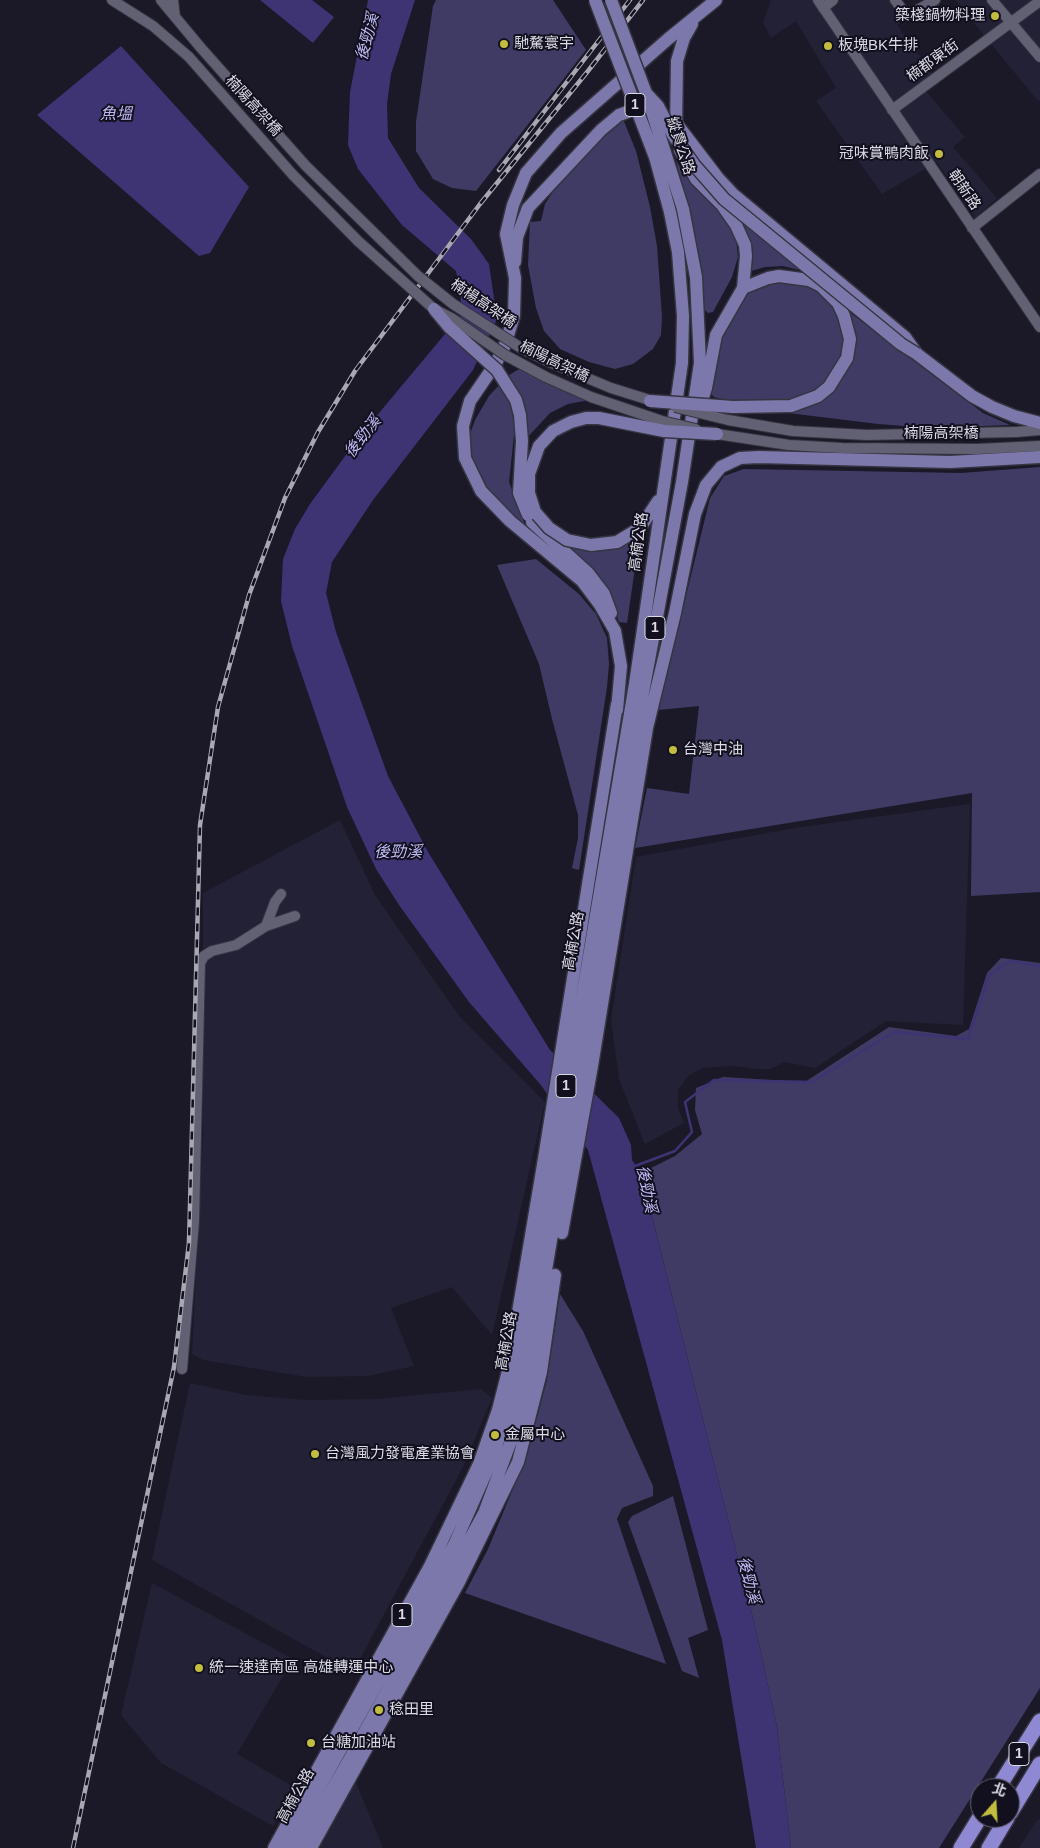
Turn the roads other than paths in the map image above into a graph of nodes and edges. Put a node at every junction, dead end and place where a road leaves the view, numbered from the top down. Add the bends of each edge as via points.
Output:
1 (112, 0) edge
2 (127, 0) edge
3 (161, 0) edge
4 (173, 0) edge
5 (596, 0) edge
6 (611, 0) edge
7 (716, 0) edge
8 (833, 0) edge
9 (895, 0) edge
10 (935, 0) edge
11 (992, 0) edge
12 (1040, 0) edge
13 (820, 4) edge
14 (700, 14) junction
15 (176, 18) junction
16 (1011, 22) junction
17 (1040, 57) edge
18 (189, 58) junction
19 (646, 93) junction
20 (892, 110) junction
21 (676, 123) junction
22 (1040, 174) edge
23 (683, 209) joint
24 (972, 228) junction
25 (515, 278) junction
26 (743, 288) junction
27 (434, 310) junction
28 (1039, 324) edge
29 (1040, 332) edge
30 (917, 354) junction
31 (650, 401) junction
32 (1039, 427) edge
33 (717, 434) junction
34 (690, 437) junction
35 (1040, 446) edge
36 (1040, 457) edge
37 (662, 492) junction
38 (615, 631) junction
39 (617, 704) junction
40 (631, 707) junction
41 (642, 727) junction
42 (617, 743) junction
43 (603, 780) junction
44 (627, 784) junction
45 (282, 894) dead end
46 (295, 916) dead end
47 (266, 926) junction
48 (574, 1140) junction
49 (182, 1369) dead end
50 (1040, 1720) edge
51 (1040, 1764) edge
52 (1004, 1778) edge
53 (1020, 1797) edge
54 (973, 1828) edge
55 (1001, 1828) edge
56 (274, 1848) edge
57 (286, 1848) edge
58 (299, 1848) edge
59 (311, 1848) edge
60 (961, 1848) edge
61 (989, 1848) edge

1 - 18 street via 153,26
2 - 18 street via 160,27
3 - 15 street, 楠楊高架橋
4 - 15 street
5 - 37 main road, 高楠公路 / 1, bridge via 655,157 678,252 684,316 682,363
6 - 19 main road, 1, bridge
7 - 14 main road
8 - 13 street
9 - 10 street via 907,16
11 - 16 street
12 - 16 street, 楠都東街
13 - 20 street, 朝新路
14 - 21 main road via 684,38 677,61
14 - 25 main road via 561,133 526,173 512,205 506,234
15 - 31 street, 楠楊高架橋, bridge via 306,166 411,269 453,304 549,362
16 - 17 street
16 - 20 street, 楠都東街
18 - 27 street, 楠陽高架橋, bridge via 293,175 358,241
19 - 23 main road, 縱貫公路 / 1, bridge
19 - 30 main road, bridge via 658,106 695,166 724,199
20 - 24 street, 朝新路
21 - 25 main road via 636,109 619,115 601,130 526,212 516,238
21 - 26 main road via 676,139 691,172 730,215 742,235 746,256
21 - 30 main road via 734,194 890,324
22 - 24 street
23 - 34 main road, 高楠公路 / 1 via 696,276 700,324 700,363
24 - 28 street, 朝新路
25 - 38 main road via 514,316 505,345 488,376 474,392 464,418 465,458 488,499 582,581
26 - 31 main road, bridge via 780,276 809,280 821,286 838,303 850,339 847,358 829,387 818,396 791,406 733,407
26 - 34 main road via 716,335 706,388
27 - 33 street, 楠陽高架橋, bridge via 453,318 506,355 591,397
27 - 38 main road, bridge via 497,370 516,400 521,430 519,493 532,522 597,584 608,603
28 - 29 street, 朝新路
30 - 32 main road via 972,396
31 - 32 street, 楠楊高架橋, bridge via 792,431 867,435 1016,432
33 - 35 street, 楠陽高架橋 via 789,445 842,448
33 - 37 main road, bridge via 664,431 586,418 553,431 539,446 529,474 529,493 535,512 549,528 567,540 591,545 617,542 640,528
34 - 41 main road, 高楠公路 / 1
36 - 41 main road via 950,462 759,457 740,458 721,467 706,485 695,514
37 - 40 main road, 高楠公路 / 1
38 - 39 main road via 621,666
39 - 42 main road
39 - 43 main road, 高楠公路 / 1
40 - 42 main road
40 - 44 main road, 高楠公路 / 1
41 - 44 main road, 高楠公路 / 1
41 - 44 main road via 638,756
42 - 43 main road
42 - 44 main road
43 - 56 main road, 高楠公路 / 1 via 586,905 508,1371 490,1436 429,1568
44 - 48 main road, 高楠公路 / 1
44 - 48 main road, 高楠公路 / 1 via 592,1066
44 - 57 main road, 高楠公路 / 1 via 573,1046 518,1371 493,1457 455,1543
45 - 47 street via 275,902
46 - 47 street
47 - 49 street via 236,945 204,956 198,972 194,1221
48 - 58 main road, 高楠公路 / 1 via 519,1414 484,1513
48 - 59 main road, 高楠公路 / 1 via 541,1372 518,1462 463,1575
50 - 52 highway, 1
51 - 53 highway, 1
54 - 60 highway
55 - 61 highway

